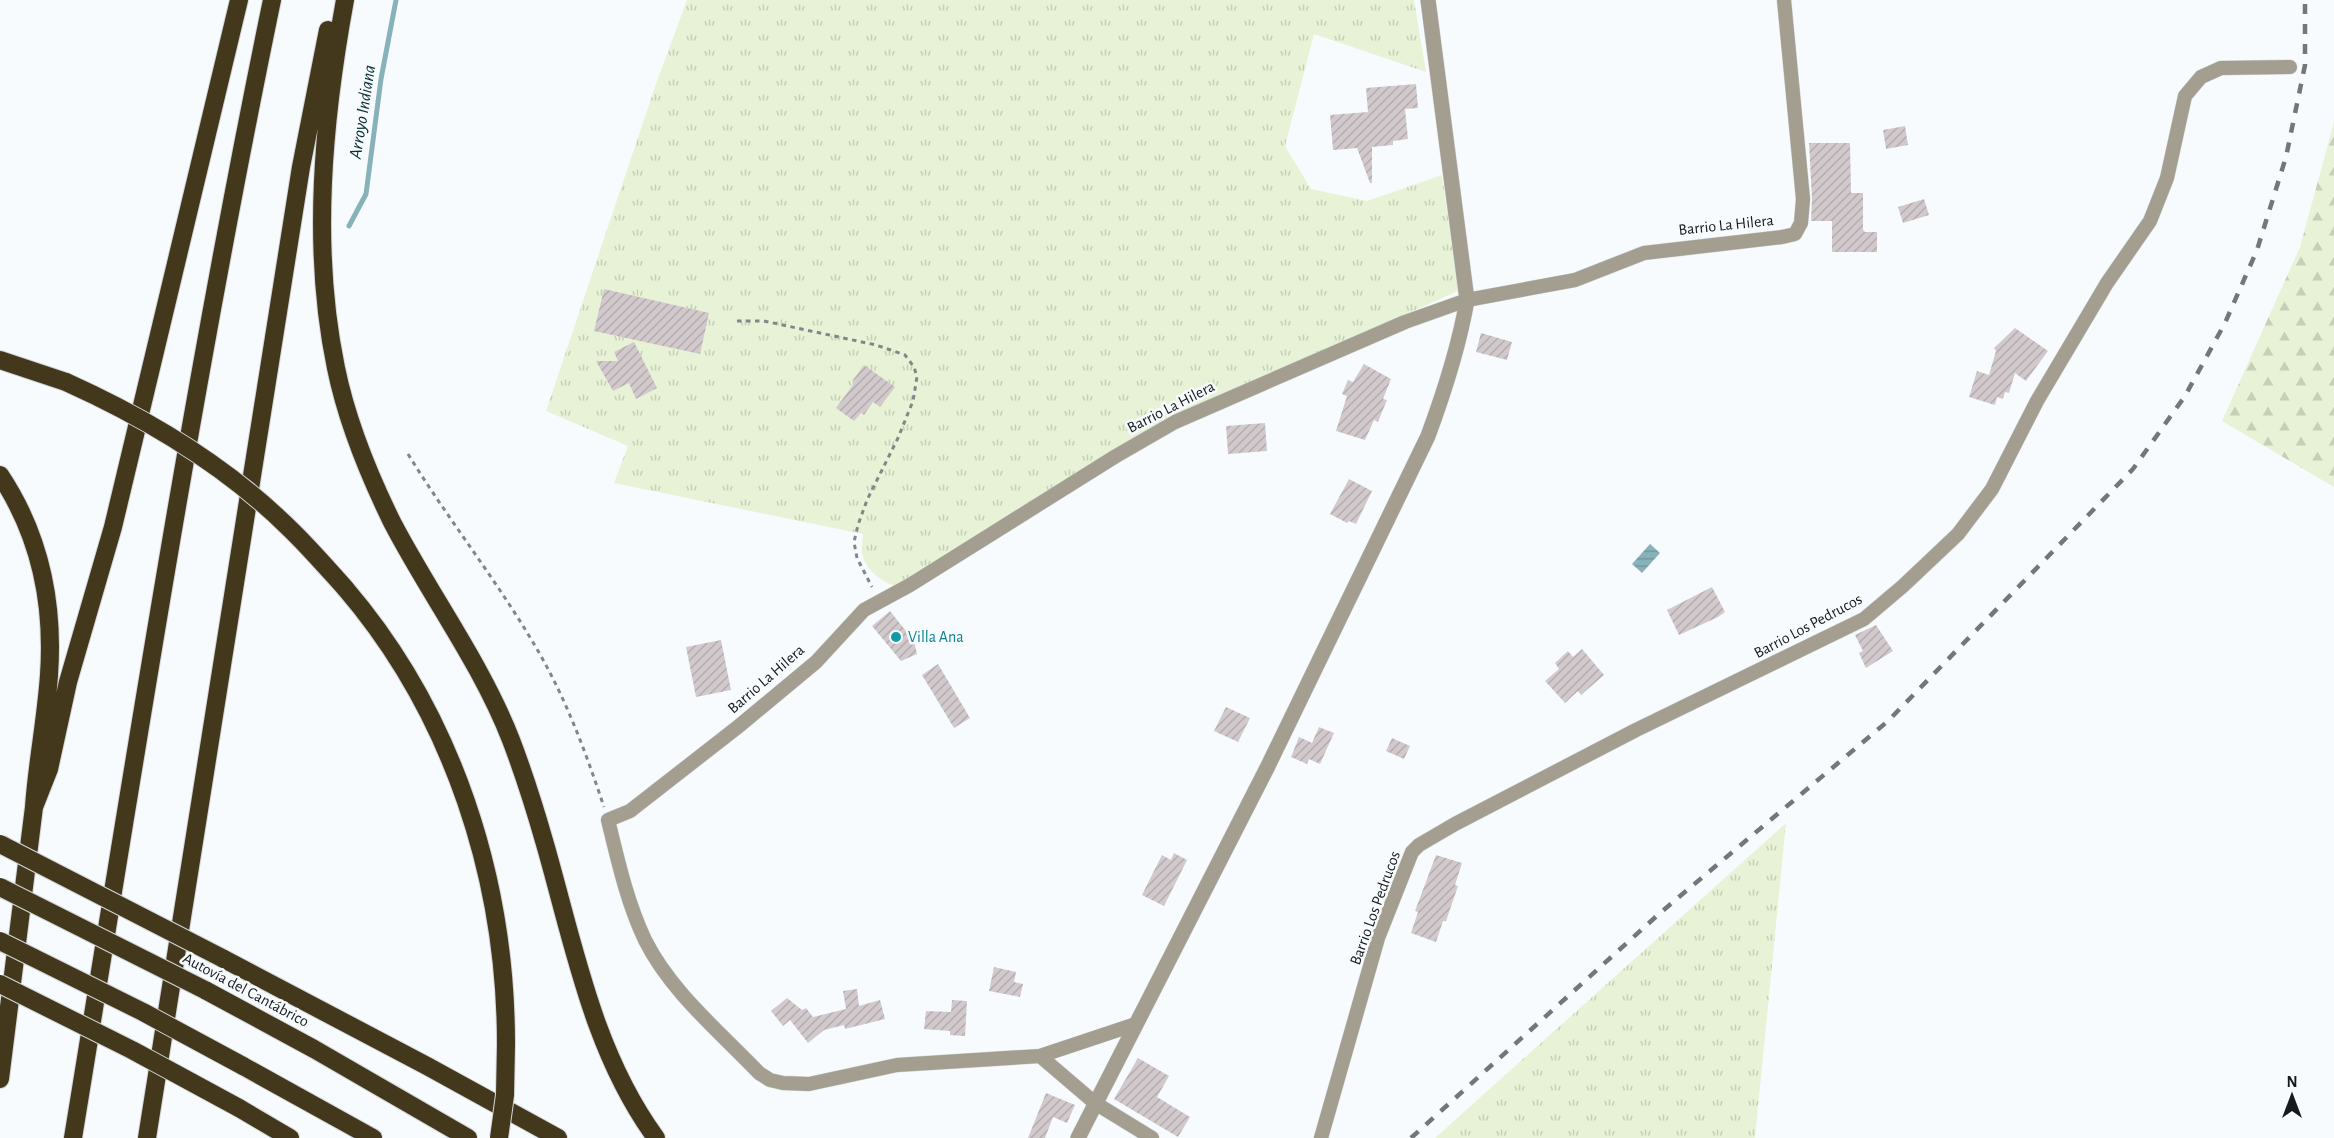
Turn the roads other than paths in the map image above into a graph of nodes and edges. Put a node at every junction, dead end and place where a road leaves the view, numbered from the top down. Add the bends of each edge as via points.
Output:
1 (239, 0) edge
2 (272, 0) edge
3 (333, 0) edge
4 (345, 0) edge
5 (1428, 0) edge
6 (1784, 0) edge
7 (2290, 67) dead end
8 (1467, 300) junction
9 (0, 360) edge
10 (0, 475) edge
11 (34, 807) junction
12 (0, 844) edge
13 (0, 849) edge
14 (0, 887) edge
15 (103, 898) junction
16 (0, 941) edge
17 (0, 984) edge
18 (8, 1013) junction
19 (1136, 1024) junction
20 (0, 1042) edge
21 (1040, 1056) junction
22 (0, 1079) edge
23 (1095, 1103) junction
24 (73, 1138) edge
25 (147, 1138) edge
26 (290, 1138) edge
27 (373, 1138) edge
28 (468, 1138) edge
29 (499, 1138) edge
30 (558, 1138) edge
31 (656, 1138) edge
32 (1078, 1138) edge
33 (1152, 1138) edge
34 (1321, 1138) edge

1 - 11 highway via 113,527 68,682 49,769
2 - 24 highway via 183,466
3 - 25 highway via 299,179
4 - 31 highway via 327,128 322,208 322,263 336,369 369,472 510,739 545,842 593,1011 622,1082
5 - 8 street
6 - 8 street, Barrio La Hilera via 1803,199 1801,223 1795,234 1644,253 1575,280
7 - 34 street, Barrio Los Pedrucos via 2221,68 2201,77 2185,96 2167,178 2150,221 2037,401 1992,489 1958,534 1903,586 1864,619 1530,785 1455,824 1412,852 1378,938
8 - 19 street via 1461,339 1428,436 1267,768
8 - 21 street, Barrio La Hilera via 1405,322 1175,422 1116,456 864,610 816,662 739,726 630,811 608,820 633,909 660,964 680,992 770,1080 809,1084 897,1065
9 - 29 highway, bridge via 66,382 148,423 227,475 288,526 363,609 393,651 446,749 483,856 500,939 505,993 505,1095
10 - 11 highway via 31,531 48,608 49,675
11 - 18 highway
12 - 15 highway, bridge
13 - 15 highway, bridge
14 - 28 highway, Autovía del Cantábrico, bridge via 314,1048
15 - 30 highway, bridge
16 - 27 highway, bridge via 143,1012
17 - 26 highway, bridge via 132,1050
18 - 20 highway
18 - 22 highway
19 - 21 street
19 - 23 street
21 - 23 street
23 - 32 street
23 - 33 street

